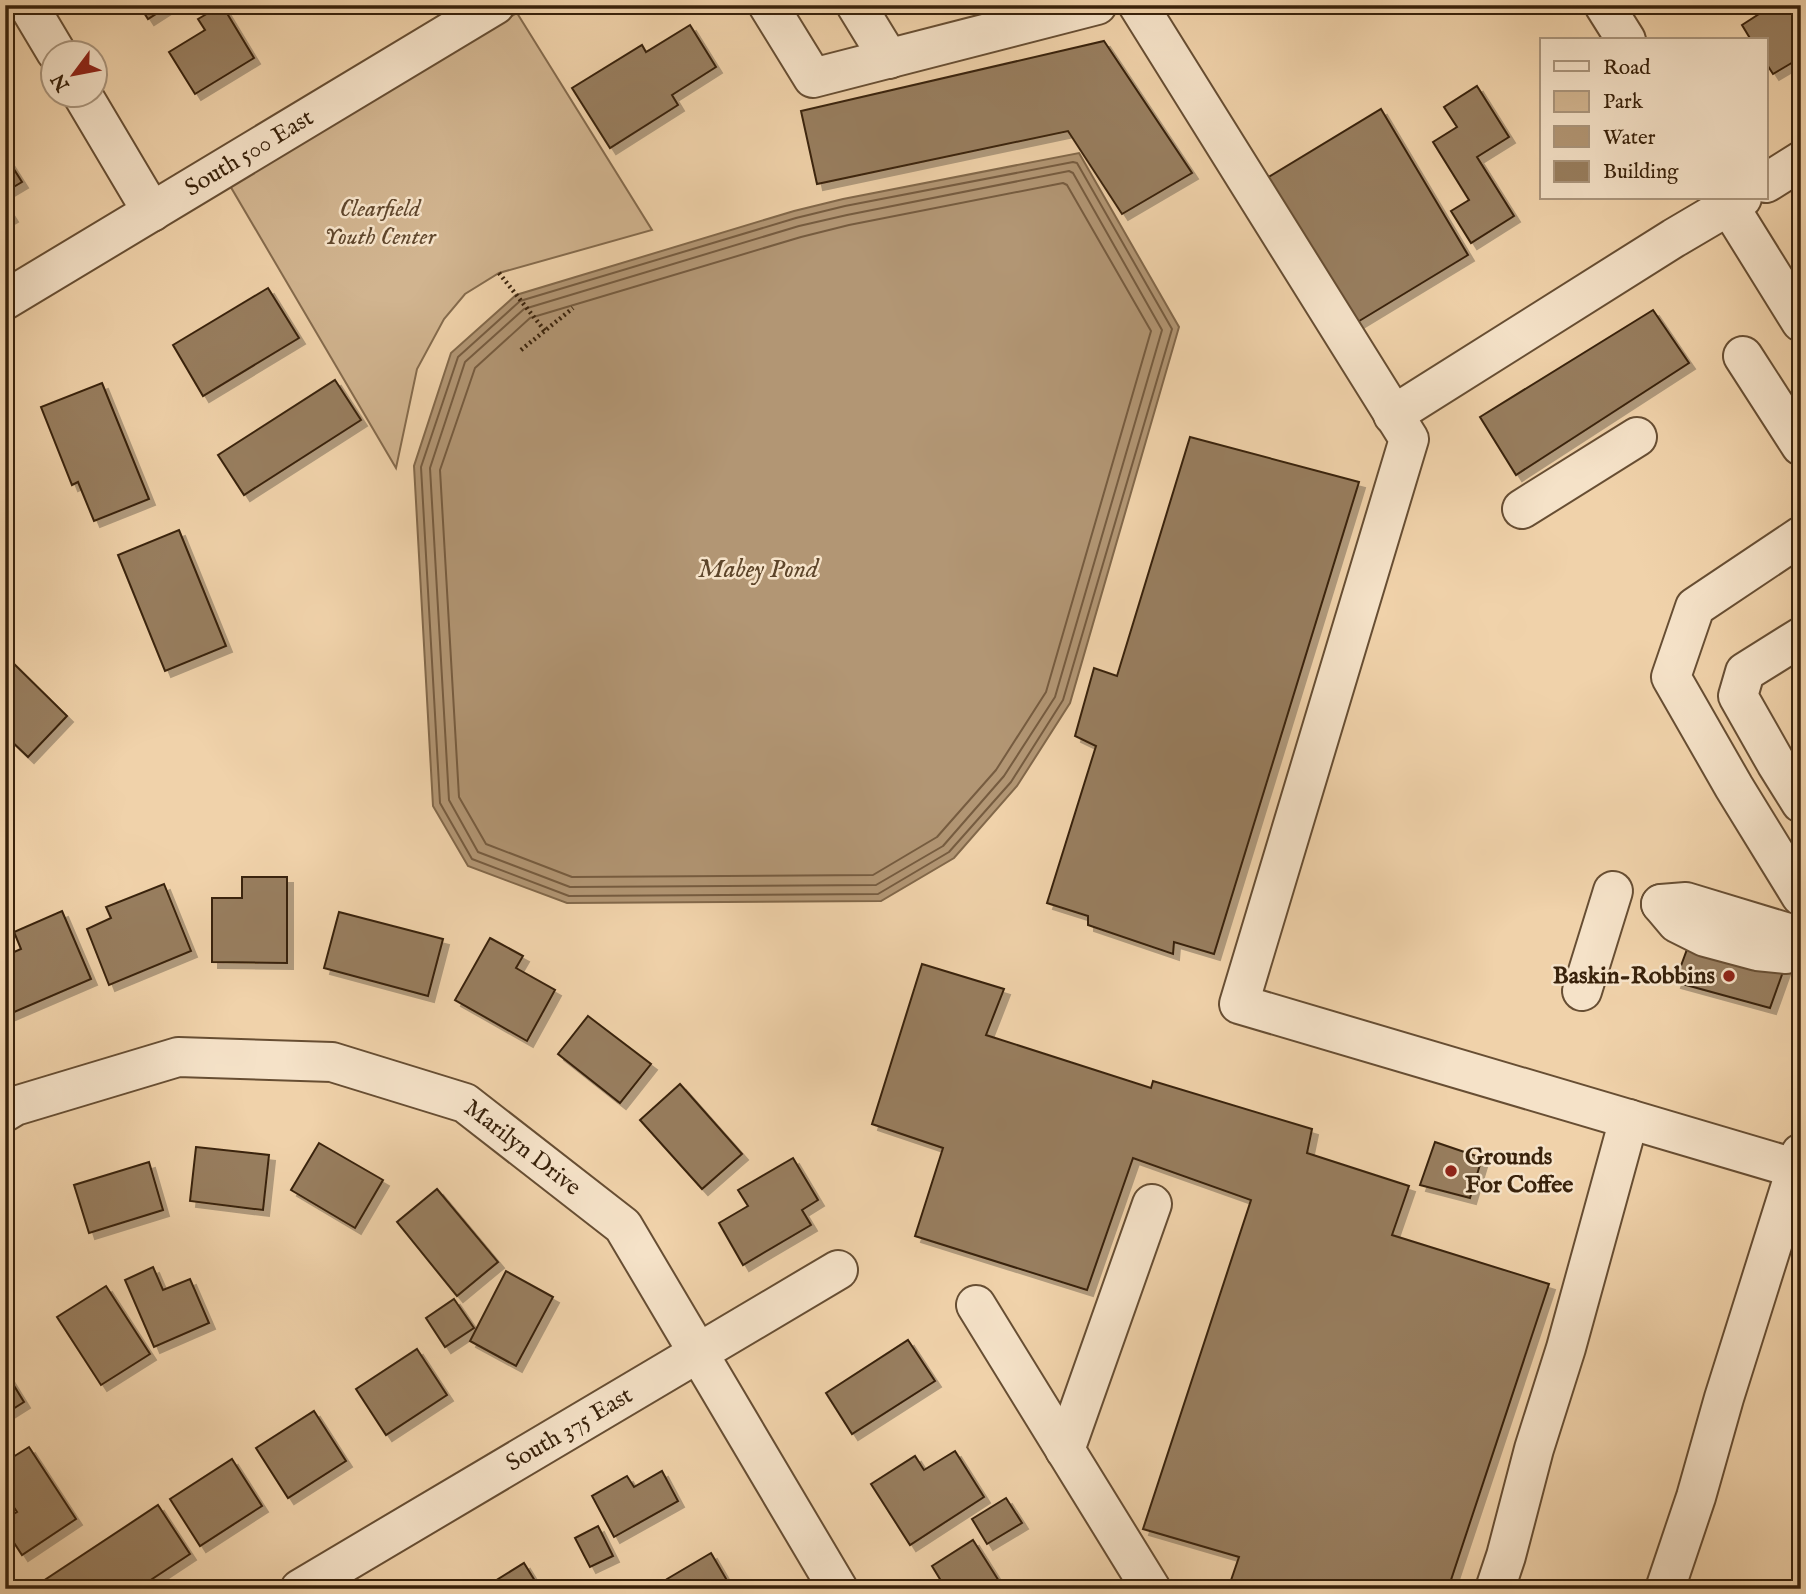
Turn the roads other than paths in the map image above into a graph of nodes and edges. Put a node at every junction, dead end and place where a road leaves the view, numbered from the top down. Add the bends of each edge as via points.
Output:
1 (28, 5) edge
2 (495, 5) edge
3 (768, 5) edge
4 (856, 5) edge
5 (1097, 5) edge
6 (1138, 5) edge
7 (1604, 5) edge
8 (997, 17) edge
9 (48, 38) edge
10 (1625, 38) edge
11 (889, 59) junction
12 (90, 108) edge
13 (1801, 161) edge
14 (1768, 182) edge
15 (1732, 201) edge
16 (152, 212) junction
17 (5, 300) edge
18 (1801, 322) edge
19 (1743, 356) dead end
20 (1393, 415) junction
21 (1637, 437) dead end
22 (1801, 446) edge
23 (1522, 509) dead end
24 (1801, 536) edge
25 (1801, 637) edge
26 (1801, 803) edge
27 (1613, 891) dead end
28 (1801, 896) edge
29 (1661, 905) dead end
30 (1801, 947) edge
31 (1582, 991) dead end
32 (5, 1112) edge
33 (1629, 1119) junction
34 (1799, 1164) edge
35 (1152, 1204) dead end
36 (838, 1270) dead end
37 (976, 1304) dead end
38 (698, 1353) junction
39 (1065, 1450) junction
40 (300, 1589) edge
41 (838, 1589) edge
42 (1151, 1589) edge
43 (1495, 1589) edge
44 (1665, 1589) edge

1 - 9 street
2 - 16 street, South 500 East
3 - 11 street via 813,78
4 - 11 street
5 - 8 street
6 - 20 street
7 - 10 street
8 - 11 street
12 - 16 street
13 - 14 street
15 - 18 street
15 - 20 street
16 - 17 street, South 500 East
19 - 22 street
20 - 33 street via 1409,439 1239,1004
21 - 23 street
24 - 28 street via 1695,607 1671,677
25 - 26 street via 1745,672 1738,696
27 - 31 street
29 - 30 street via 1686,902 1785,932
32 - 38 street, Marilyn Drive via 178,1057 332,1062 465,1103 622,1226
33 - 34 street
33 - 43 street
34 - 44 street
35 - 39 street
36 - 38 street, South 375 East
37 - 39 street
38 - 40 street, South 375 East
38 - 41 street, Marilyn Drive
39 - 42 street

